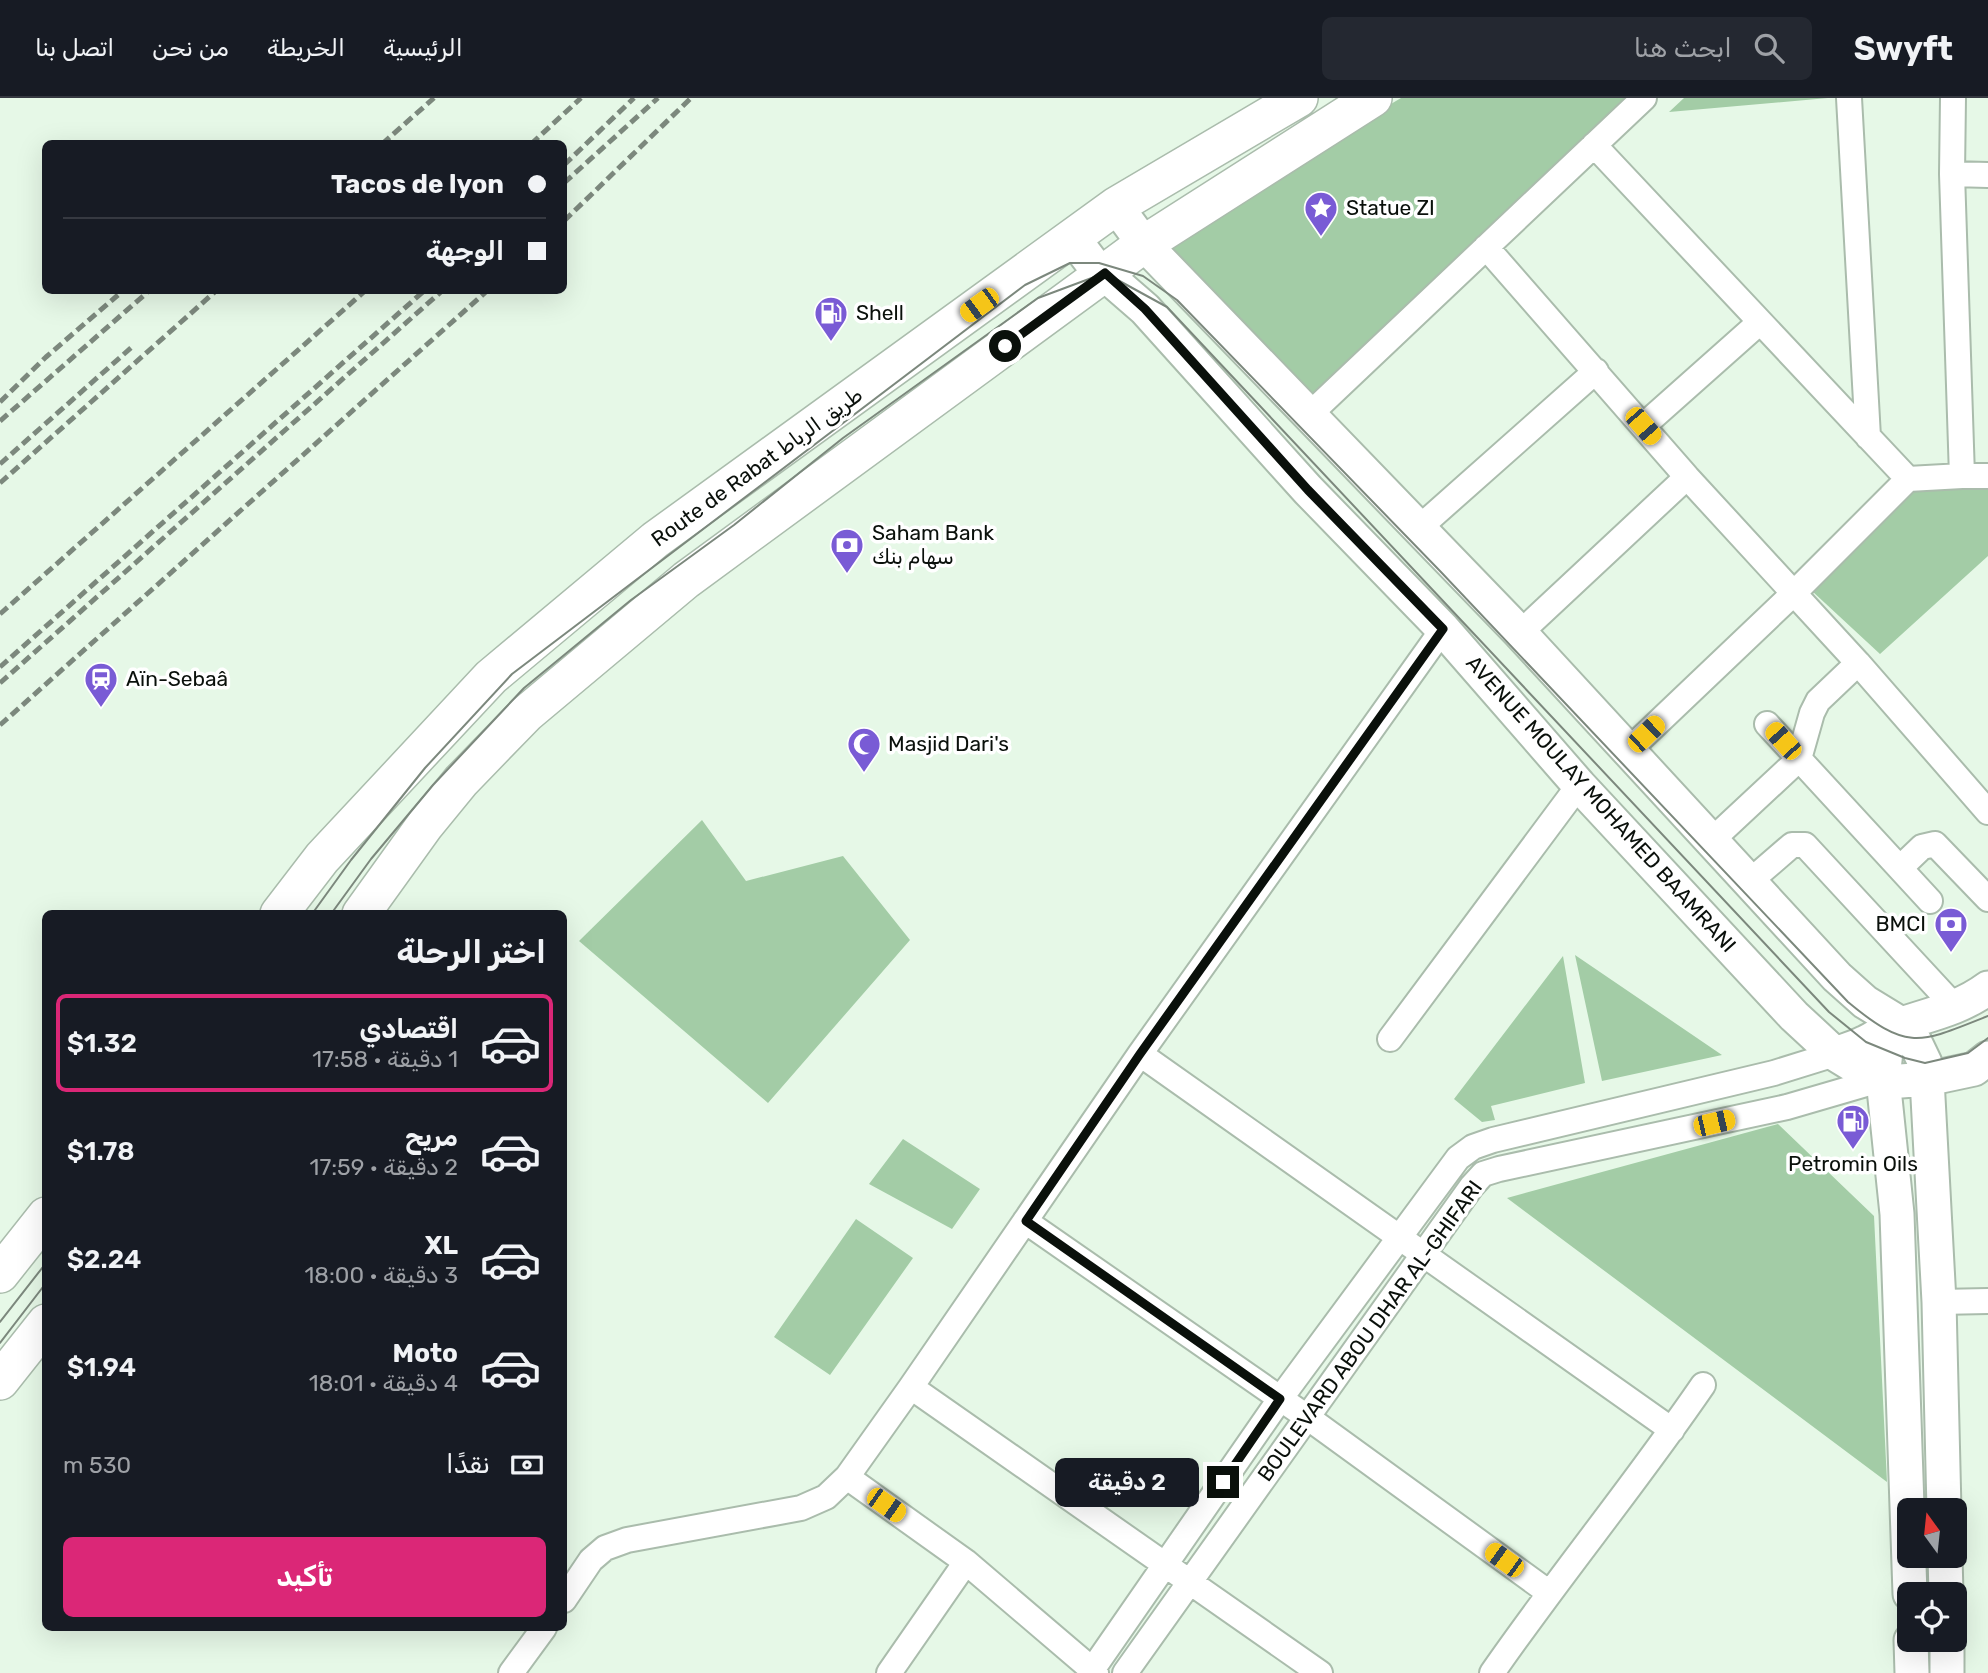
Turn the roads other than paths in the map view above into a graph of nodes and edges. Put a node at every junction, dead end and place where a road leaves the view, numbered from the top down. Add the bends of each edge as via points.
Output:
1 (1299, 98) edge
2 (1373, 98) edge
3 (1643, 98) edge
4 (1849, 98) edge
5 (1953, 98) edge
6 (1594, 145) junction
7 (1952, 174) junction
8 (1988, 175) edge
9 (1116, 206) junction
10 (1073, 238) junction
11 (1144, 244) junction
12 (1486, 247) junction
13 (1105, 273) junction
14 (1760, 322) junction
15 (1596, 371) junction
16 (1310, 414) junction
17 (1643, 426) junction
18 (1868, 437) junction
19 (1988, 475) edge
20 (1962, 476) junction
21 (1687, 477) junction
22 (1908, 479) junction
23 (1419, 528) junction
24 (1794, 593) junction
25 (1443, 629) junction
26 (1520, 633) junction
27 (1858, 663) junction
28 (1767, 724) dead end
29 (1628, 751) junction
30 (1799, 758) junction
31 (1579, 785) junction
32 (1988, 812) edge
33 (1711, 841) junction
34 (1900, 868) junction
35 (1749, 882) junction
36 (1988, 899) edge
37 (1930, 901) dead end
38 (282, 910) edge
39 (363, 910) edge
40 (1988, 988) edge
41 (1955, 1007) junction
42 (1901, 1024) junction
43 (1391, 1039) dead end
44 (1140, 1054) junction
45 (1835, 1054) junction
46 (1988, 1058) edge
47 (1883, 1079) junction
48 (1927, 1079) junction
49 (42, 1221) edge
50 (1026, 1221) junction
51 (1399, 1237) junction
52 (1423, 1255) junction
53 (0, 1274) edge
54 (1988, 1301) edge
55 (1940, 1303) junction
56 (42, 1328) edge
57 (0, 1381) edge
58 (1703, 1385) dead end
59 (911, 1387) junction
60 (1280, 1399) junction
61 (1307, 1417) junction
62 (1672, 1430) junction
63 (846, 1477) junction
64 (1944, 1498) edge
65 (966, 1562) junction
66 (1165, 1564) junction
67 (1910, 1582) edge
68 (1191, 1583) junction
69 (1548, 1592) junction
70 (567, 1596) edge
71 (542, 1631) edge
72 (1911, 1652) edge
73 (1947, 1652) edge
74 (1093, 1672) edge
75 (511, 1673) edge
76 (889, 1673) edge
77 (1125, 1673) edge
78 (1320, 1673) edge
79 (1492, 1673) edge
80 (1912, 1673) edge
81 (1947, 1673) edge

1 - 9 main road, Route de Rabat طريق الرباط
2 - 11 main road
3 - 6 street
4 - 18 street
5 - 7 street
6 - 12 street
6 - 14 street
7 - 8 street
7 - 20 street
9 - 10 main road, Route de Rabat طريق الرباط
9 - 11 street
10 - 13 street, AVENUE MOULAY MOHAMED BAAMRANI
10 - 38 main road, Route de Rabat طريق الرباط via 655,540 499,670 322,858
11 - 13 main road
11 - 16 street
12 - 15 street
12 - 16 street
13 - 25 street, AVENUE MOULAY MOHAMED BAAMRANI via 1145,309 1308,490
13 - 39 main road via 686,580 526,714 461,781
14 - 17 street
14 - 18 street
15 - 17 street
15 - 23 street
16 - 23 street
17 - 21 street
18 - 22 street
19 - 20 street
20 - 22 street
21 - 24 street
21 - 26 street
22 - 24 street
23 - 26 street
24 - 27 street
24 - 29 street
25 - 31 street, AVENUE MOULAY MOHAMED BAAMRANI
25 - 44 street
26 - 29 street
27 - 30 street via 1818,701
27 - 32 street
28 - 30 street
29 - 33 street
30 - 33 street
30 - 34 street
31 - 43 street
31 - 45 street, AVENUE MOULAY MOHAMED BAAMRANI via 1794,1016
33 - 35 street
34 - 36 street via 1922,847 1935,844
34 - 37 street
35 - 41 street via 1792,845 1805,845
35 - 42 street via 1837,977 1865,1002
40 - 41 street, BOULEVARD ABOU DHAR AL-GHIFARI
41 - 42 street, BOULEVARD ABOU DHAR AL-GHIFARI
42 - 45 street, BOULEVARD ABOU DHAR AL-GHIFARI
42 - 47 street via 1886,1051
42 - 48 street via 1925,1063
44 - 50 street
44 - 51 street
45 - 47 street, AVENUE MOULAY MOHAMED BAAMRANI
45 - 51 street, BOULEVARD ABOU DHAR AL-GHIFARI via 1473,1147 1458,1158
46 - 48 street, BOULEVARD ABOU DHAR AL-GHIFARI via 1974,1069
47 - 48 street, BOULEVARD ABOU DHAR AL-GHIFARI
47 - 52 street, BOULEVARD ABOU DHAR AL-GHIFARI via 1787,1107 1483,1174
47 - 67 street via 1898,1214
48 - 55 street
49 - 53 main road
50 - 59 street
50 - 60 street
51 - 52 street
51 - 60 street, BOULEVARD ABOU DHAR AL-GHIFARI
52 - 61 street, BOULEVARD ABOU DHAR AL-GHIFARI
52 - 62 street
54 - 55 street
55 - 64 street
56 - 57 main road
58 - 62 street
59 - 63 street
59 - 66 street
60 - 61 street
60 - 66 street, BOULEVARD ABOU DHAR AL-GHIFARI
61 - 68 street, BOULEVARD ABOU DHAR AL-GHIFARI
61 - 69 street
62 - 69 street
63 - 65 street
63 - 70 street via 826,1497 801,1508 605,1548
65 - 74 street
65 - 76 street
66 - 68 street
66 - 74 street, BOULEVARD ABOU DHAR AL-GHIFARI
68 - 77 street, BOULEVARD ABOU DHAR AL-GHIFARI
68 - 78 street
69 - 79 street
71 - 75 street
72 - 80 street
73 - 81 street

